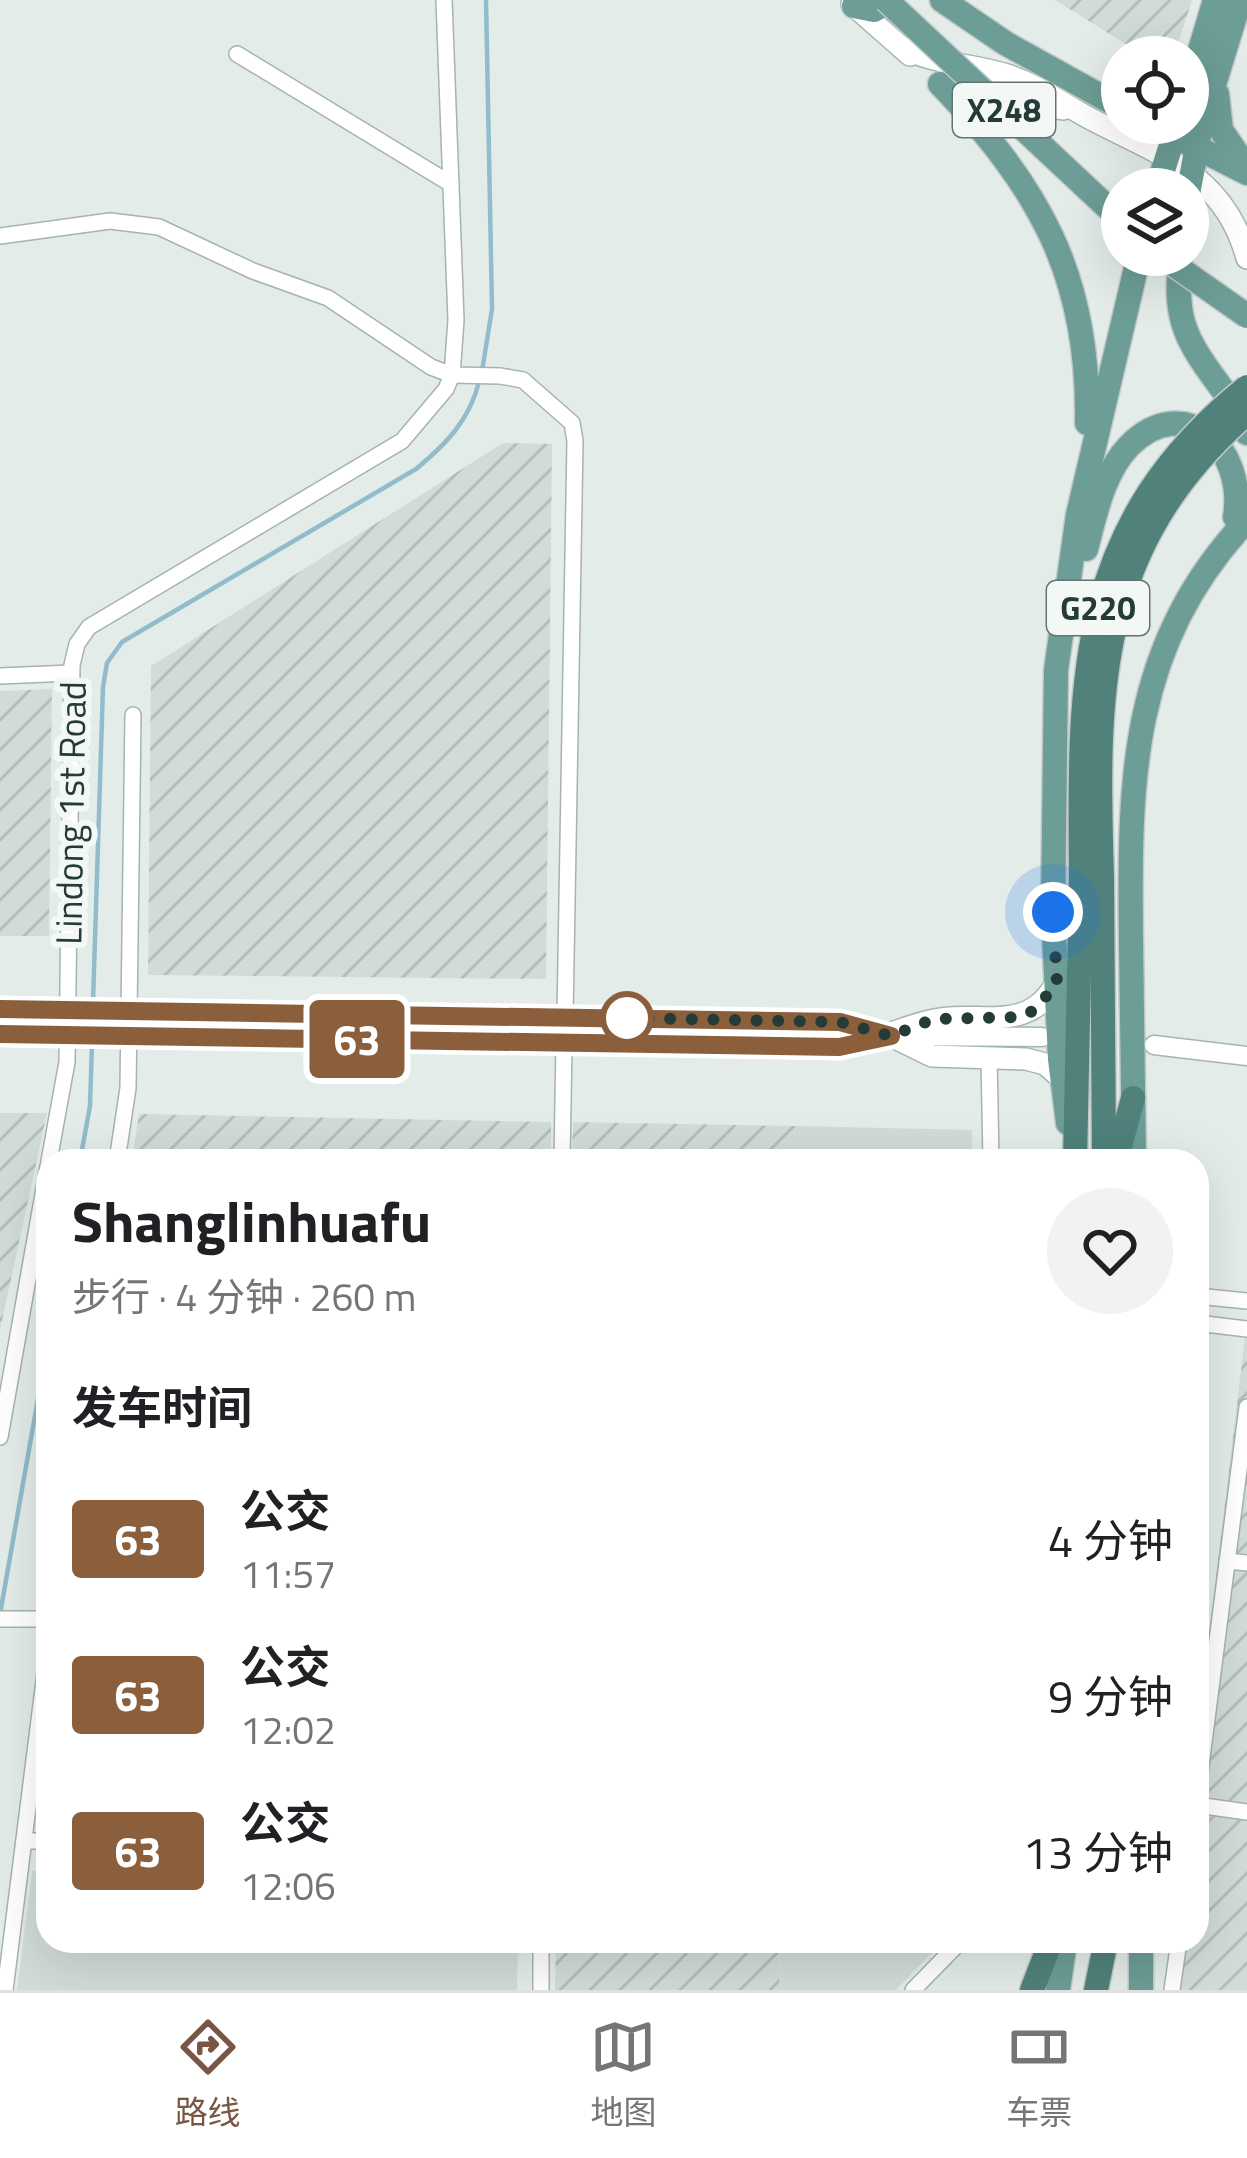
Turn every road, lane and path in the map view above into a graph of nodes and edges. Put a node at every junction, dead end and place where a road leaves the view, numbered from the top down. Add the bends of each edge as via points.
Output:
1 (444, 0) edge
2 (889, 0) edge
3 (942, 0) edge
4 (1215, 0) edge
5 (1240, 0) edge
6 (851, 3) edge
7 (1203, 36) edge
8 (901, 47) junction
9 (236, 55) dead end
10 (1218, 80) junction
11 (940, 84) junction
12 (1101, 95) edge
13 (1081, 113) junction
14 (1182, 155) edge
15 (1247, 170) edge
16 (451, 184) junction
17 (1101, 201) edge
18 (0, 236) edge
19 (1247, 258) edge
20 (1134, 276) edge
21 (1179, 276) edge
22 (1190, 276) edge
23 (1247, 316) edge
24 (452, 375) junction
25 (1247, 387) edge
26 (1246, 420) edge
27 (1247, 484) edge
28 (1078, 514) junction
29 (1243, 524) edge
30 (1057, 670) junction
31 (71, 673) junction
32 (0, 676) edge
33 (133, 715) dead end
34 (1092, 878) junction
35 (1057, 983) junction
36 (0, 1009) edge
37 (75, 1010) junction
38 (123, 1011) junction
39 (565, 1018) junction
40 (0, 1034) edge
41 (75, 1035) junction
42 (122, 1036) junction
43 (891, 1036) junction
44 (1042, 1037) dead end
45 (564, 1042) junction
46 (1154, 1045) dead end
47 (1247, 1056) edge
48 (989, 1057) junction
49 (1062, 1079) junction
50 (1133, 1098) junction
51 (51, 1149) edge
52 (119, 1149) edge
53 (562, 1149) edge
54 (991, 1149) edge
55 (1073, 1149) edge
56 (1076, 1149) edge
57 (1103, 1149) edge
58 (1120, 1149) edge
59 (1134, 1149) edge
60 (36, 1232) edge
61 (1209, 1297) edge
62 (1247, 1301) edge
63 (1209, 1324) edge
64 (1247, 1329) edge
65 (1247, 1407) edge
66 (0, 1437) edge
67 (1227, 1561) junction
68 (1247, 1563) edge
69 (0, 1619) edge
70 (36, 1619) edge
71 (1209, 1706) edge
72 (36, 1745) edge
73 (1209, 1804) edge
74 (1247, 1812) edge
75 (24, 1841) junction
76 (36, 1841) edge
77 (542, 1953) edge
78 (949, 1953) edge
79 (1047, 1953) edge
80 (1064, 1953) edge
81 (1104, 1953) edge
82 (1141, 1953) edge
83 (1177, 1953) edge
84 (5, 1990) edge
85 (541, 1990) edge
86 (913, 1990) edge
87 (1032, 1990) edge
88 (1058, 1990) edge
89 (1096, 1990) edge
90 (1141, 1990) edge
91 (1172, 1990) edge

1 - 16 street
2 - 6 main road via 874,10
2 - 17 main road, X248, bridge
3 - 12 main road, X248
4 - 7 main road
5 - 10 main road
6 - 8 main road
8 - 11 main road
8 - 13 main road via 1025,82
9 - 16 street
10 - 14 main road
10 - 15 main road via 1221,130
11 - 13 main road
11 - 28 main road via 1026,185 1065,268 1087,395
13 - 14 main road
14 - 15 main road
14 - 19 main road via 1230,213
16 - 24 street
18 - 24 street via 110,221 159,227 328,298
20 - 28 main road
21 - 26 main road via 1181,327
22 - 23 main road, bridge
24 - 31 street, Lindong 1st Road via 402,441 89,627
24 - 39 street via 523,380 572,423
25 - 34 highway, G220, bridge via 1158,477 1106,579 1083,699
26 - 34 highway, G220, bridge via 1209,446 1170,495 1122,597 1101,705
27 - 29 main road
28 - 30 main road
29 - 30 main road via 1225,450 1206,433 1163,427 1130,445 1101,496
29 - 50 main road via 1197,579 1170,630 1139,739 1130,837
30 - 35 main road
31 - 32 street
31 - 37 street, Lindong 1st Road
33 - 38 street
34 - 56 highway, G220
34 - 57 highway, G220
35 - 43 main road via 1019,1017 934,1019
35 - 49 main road
36 - 37 main road
37 - 38 main road
37 - 41 street, Lindong 1st Road
38 - 39 main road
38 - 42 street
39 - 43 main road via 840,1022
40 - 41 main road
41 - 42 main road
41 - 51 street, Lindong 1st Road
42 - 45 main road
42 - 52 street via 128,1088
43 - 44 street
43 - 45 main road via 839,1047
43 - 48 main road via 932,1055
45 - 53 street
46 - 47 street
48 - 49 main road via 1045,1064
48 - 54 street
49 - 55 main road
50 - 58 highway
50 - 59 main road
60 - 66 street, Lindong 1st Road
61 - 62 street
63 - 64 street
65 - 67 street
67 - 68 street
67 - 71 street
69 - 70 street
72 - 75 street
73 - 74 street
75 - 76 street
75 - 84 street
77 - 85 street
78 - 86 street
79 - 87 highway
80 - 88 main road
81 - 89 highway
82 - 90 main road
83 - 91 street

